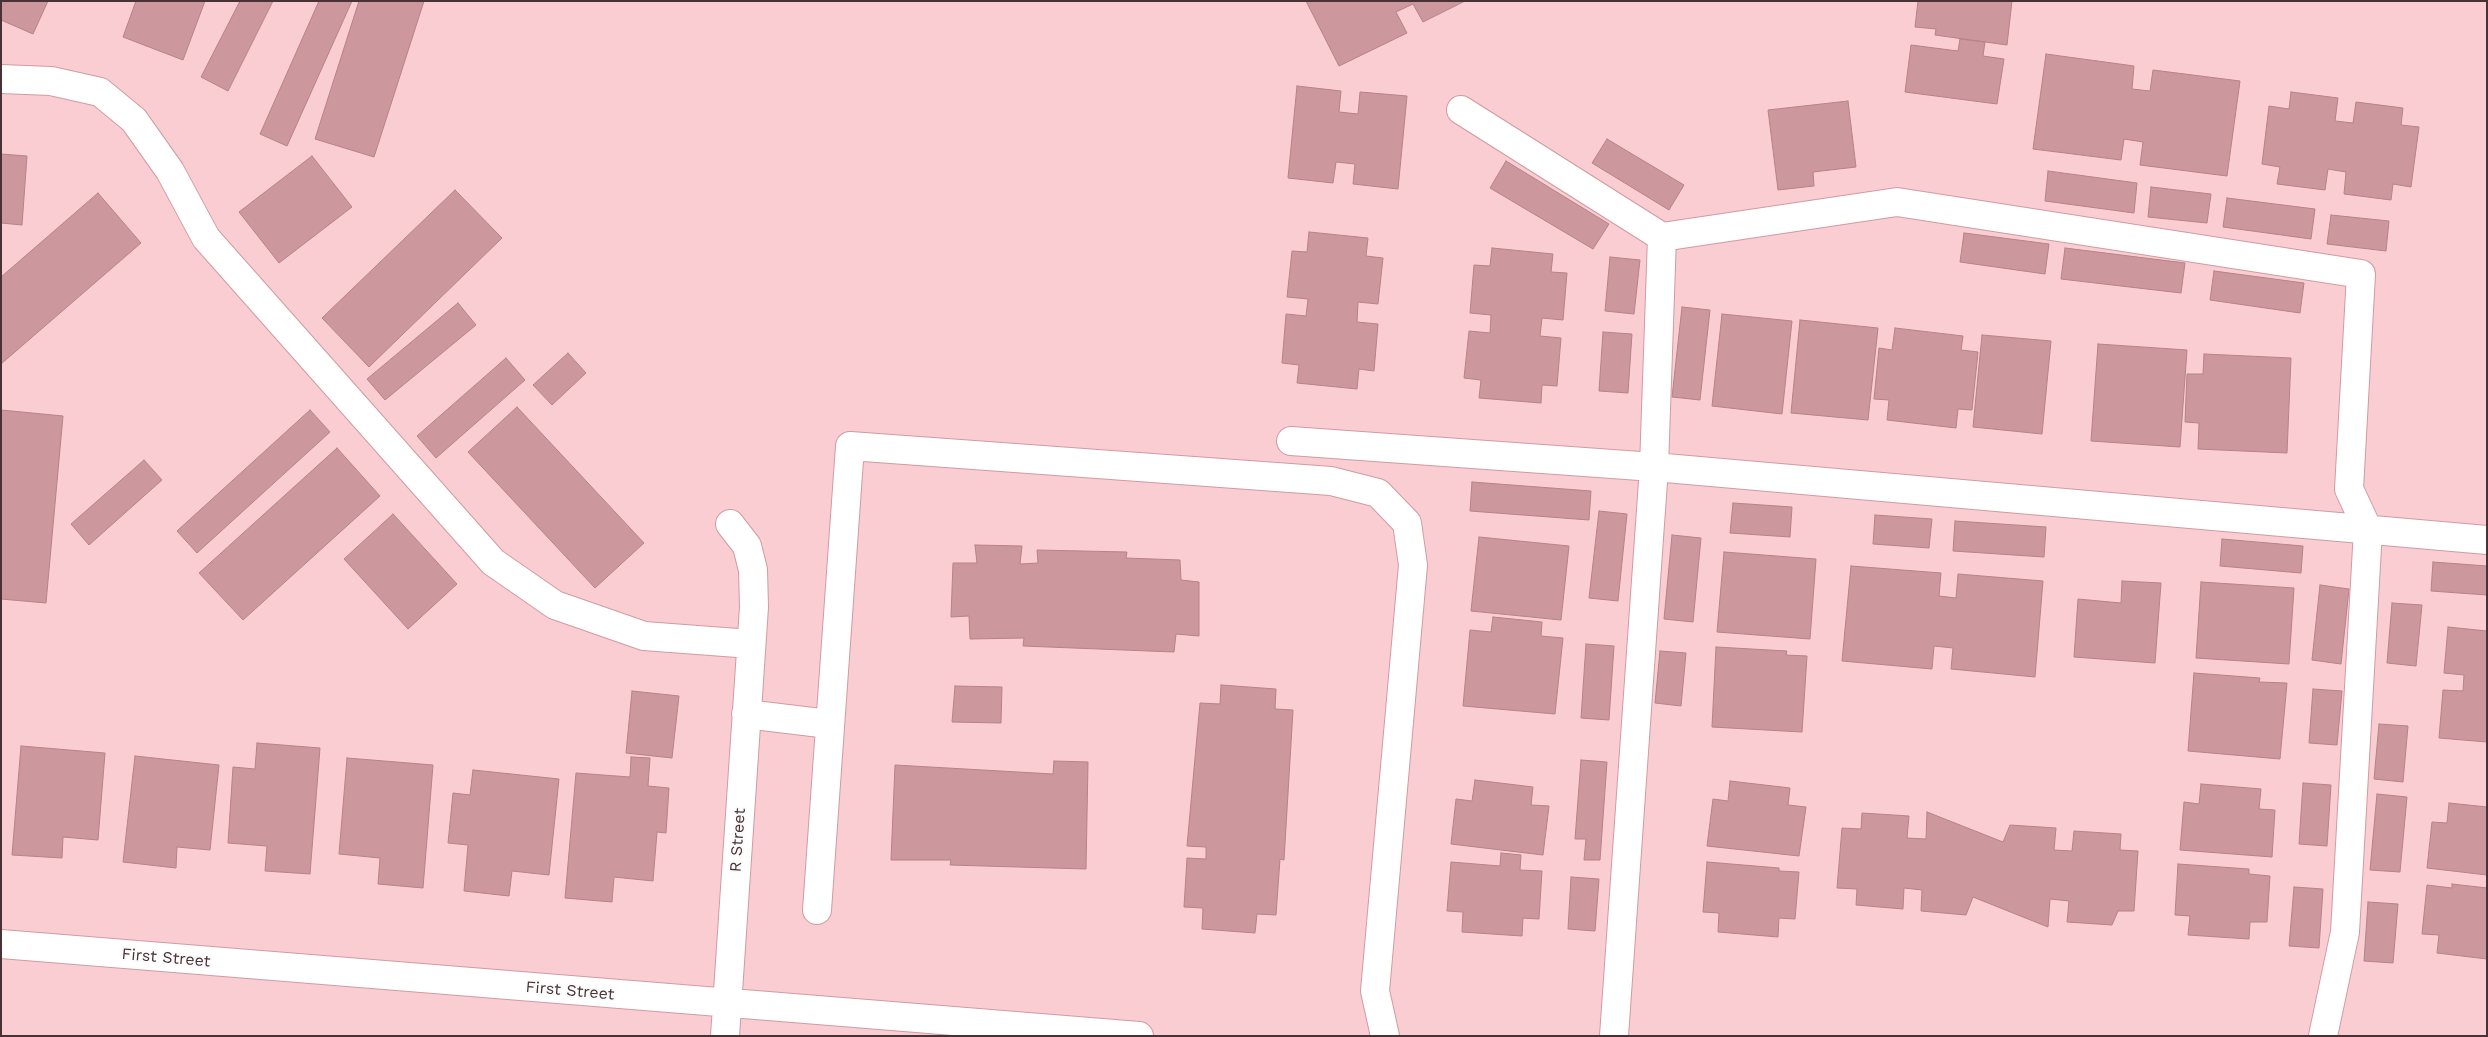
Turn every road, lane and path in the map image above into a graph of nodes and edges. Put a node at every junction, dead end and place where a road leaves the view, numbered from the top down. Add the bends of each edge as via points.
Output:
1 (1, 79) edge
2 (1461, 110) dead end
3 (1662, 237) junction
4 (1292, 441) dead end
5 (1654, 467) junction
6 (730, 524) dead end
7 (2368, 530) junction
8 (2487, 540) edge
9 (751, 644) junction
10 (746, 714) junction
11 (829, 724) junction
12 (817, 910) dead end
13 (1, 944) edge
14 (728, 1004) junction
15 (725, 1036) edge
16 (1139, 1036) edge
17 (1385, 1036) edge
18 (1614, 1036) edge
19 (2322, 1036) edge

1 - 9 street via 51,81 100,92 134,120 170,171 206,238 493,562 555,605 644,636
2 - 3 street
3 - 5 street
3 - 7 street via 1897,202 2361,274 2349,489
4 - 5 street
5 - 7 street
5 - 18 street
6 - 9 street, R Street via 747,546 753,570
7 - 8 street
7 - 19 street via 2345,932
9 - 10 street, R Street
10 - 11 street
10 - 14 street, R Street
11 - 12 street
11 - 17 street via 850,446 1331,481 1378,493 1408,523 1413,564 1375,991
13 - 14 street, First Street
14 - 15 street, R Street
14 - 16 street, First Street

